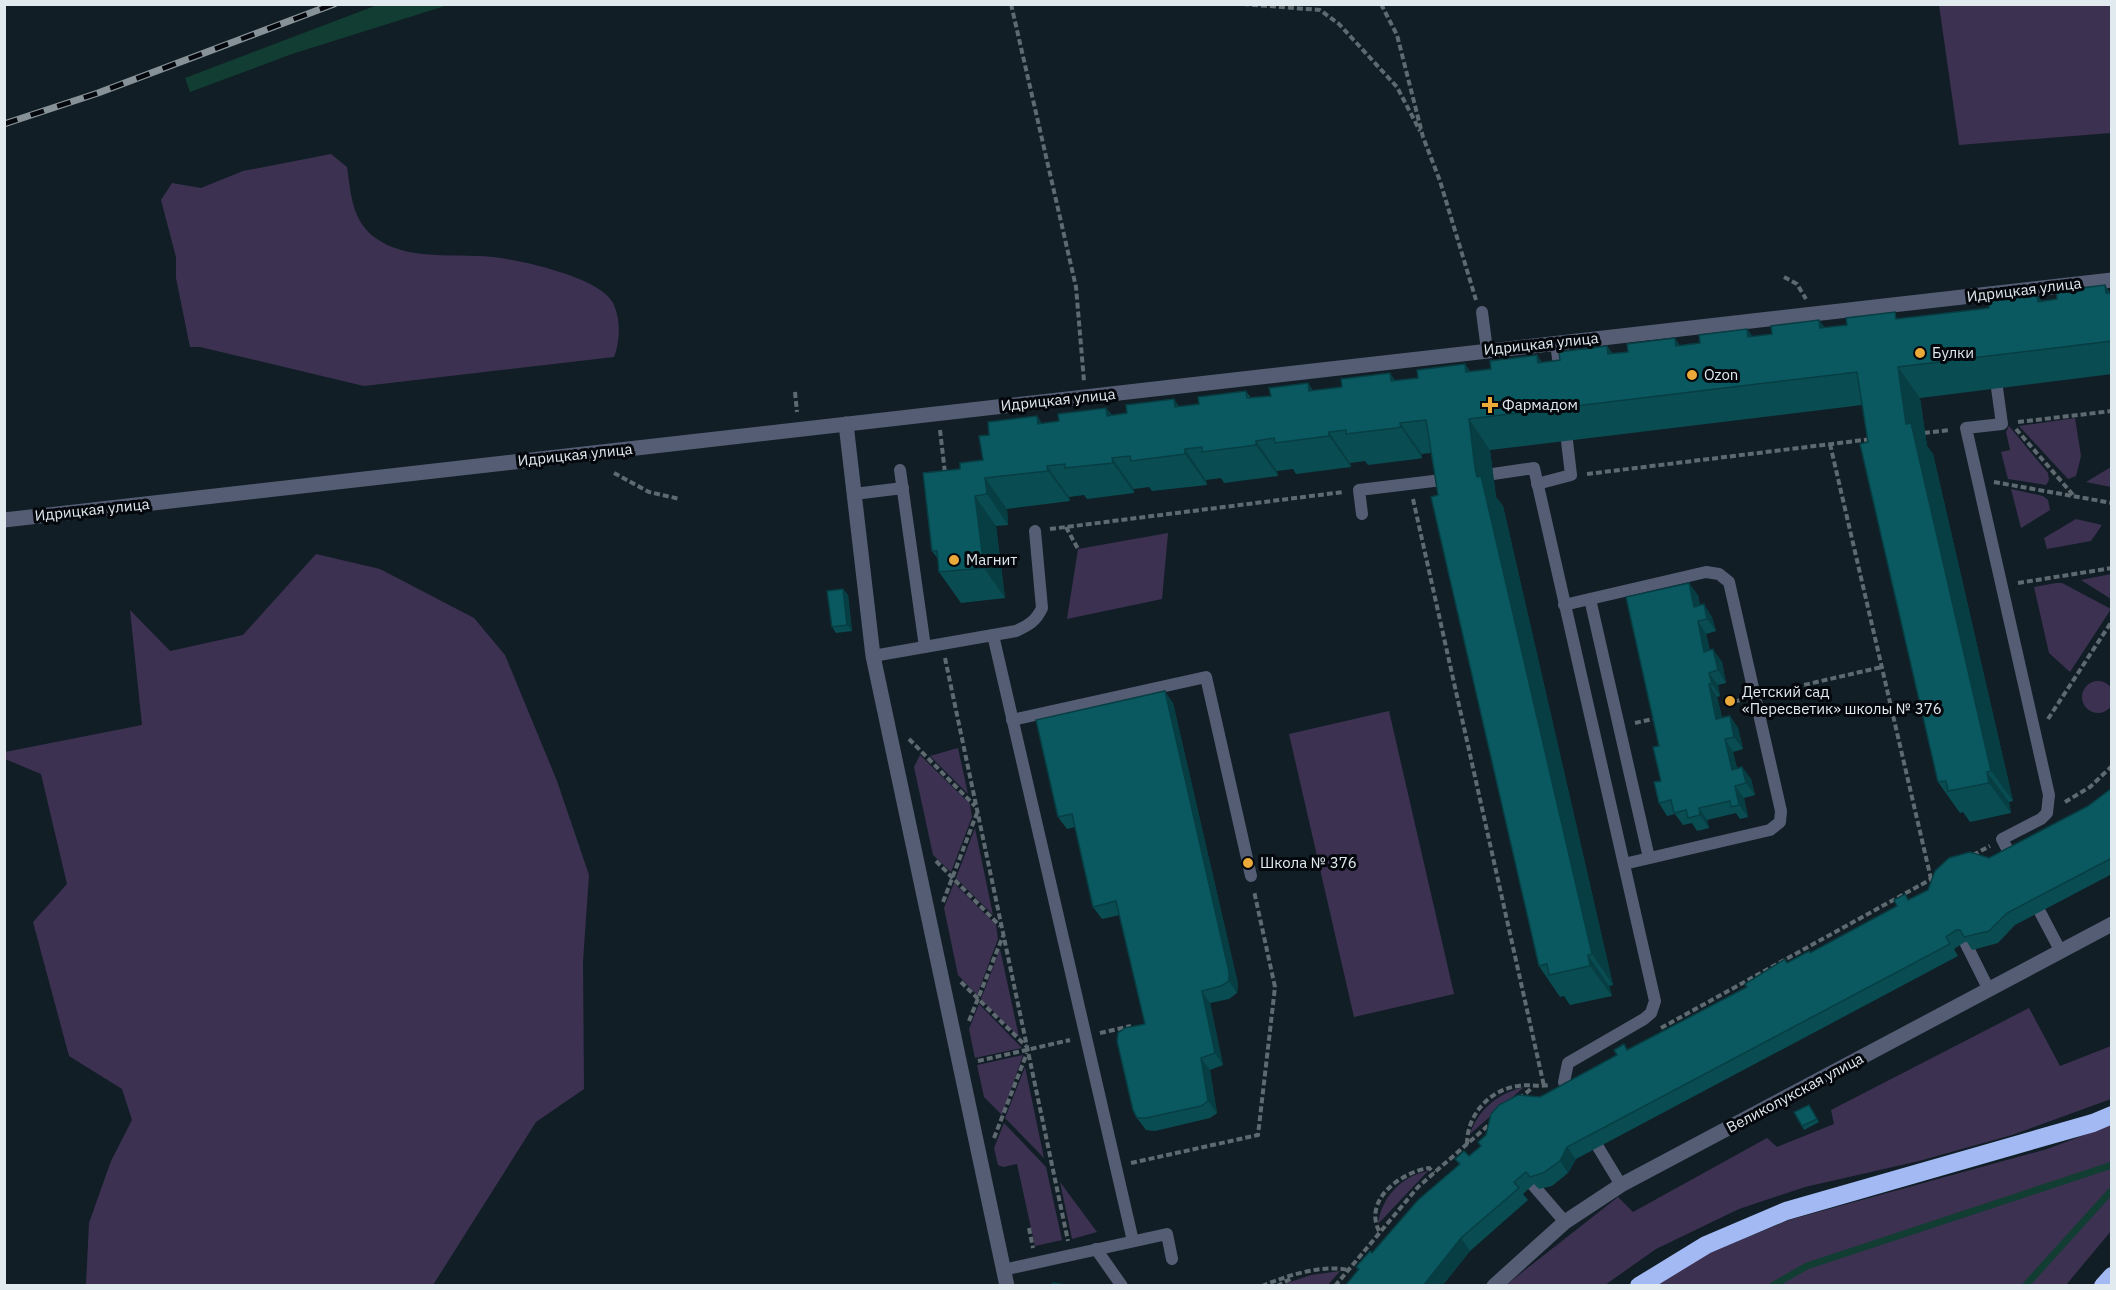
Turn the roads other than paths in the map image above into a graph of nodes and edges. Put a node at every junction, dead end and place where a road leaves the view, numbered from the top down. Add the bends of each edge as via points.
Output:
1 (2112, 280) edge
2 (1482, 312) road end
3 (1556, 343) junction
4 (1487, 350) junction
5 (1561, 382) edge
6 (1997, 388) edge
7 (846, 424) junction
8 (1568, 441) edge
9 (900, 470) dead end
10 (1493, 474) dead end
11 (1451, 478) edge
12 (1537, 484) junction
13 (903, 488) junction
14 (854, 494) junction
15 (1362, 514) dead end
16 (4, 519) edge
17 (1035, 531) road end
18 (1590, 599) junction
19 (1564, 605) junction
20 (993, 635) junction
21 (925, 647) junction
22 (873, 656) junction
23 (1012, 720) junction
24 (1649, 858) junction
25 (2014, 862) edge
26 (1624, 864) junction
27 (1251, 876) road end
28 (2040, 912) edge
29 (2112, 924) edge
30 (1965, 942) edge
31 (2061, 952) junction
32 (1989, 990) junction
33 (1571, 1097) edge
34 (2112, 1114) edge
35 (1598, 1147) edge
36 (1533, 1185) edge
37 (1621, 1185) junction
38 (1565, 1222) junction
39 (1133, 1241) junction
40 (1096, 1249) junction
41 (1173, 1259) dead end
42 (1003, 1270) junction
43 (2112, 1276) edge
44 (1006, 1286) edge
45 (1122, 1286) edge
46 (1494, 1286) edge
47 (1639, 1286) edge
48 (2103, 1286) edge

1 - 3 street, Идрицкая улица via 1986,300 1810,314
2 - 4 lane
3 - 4 street, Идрицкая улица
3 - 5 lane
4 - 7 street, Идрицкая улица
6 - 25 lane via 2002,424 1966,428 2049,795 2047,813 2002,839
7 - 14 street
7 - 16 street, Идрицкая улица
8 - 12 lane via 1571,475
9 - 13 lane
10 - 12 lane via 1534,468
11 - 15 lane via 1359,490
12 - 19 lane
13 - 14 lane
13 - 21 lane
14 - 22 street
17 - 20 lane via 1042,608 1029,625
18 - 19 lane
18 - 24 lane
18 - 24 lane via 1706,572 1719,574 1729,582 1755,696 1781,811 1780,822 1770,830
19 - 26 lane
20 - 21 lane
20 - 23 lane
21 - 22 lane
22 - 42 street
23 - 27 lane via 1206,677
23 - 39 lane
24 - 26 lane
26 - 33 lane via 1654,1007 1644,1018 1568,1063 1564,1082
28 - 31 lane
29 - 31 street, Великолукская улица
30 - 32 lane
31 - 32 street, Великолукская улица
32 - 37 street, Великолукская улица
34 - 47 highway via 1962,1162 1786,1211 1706,1245
35 - 37 lane
36 - 38 lane
37 - 38 street, Великолукская улица
38 - 46 street, Великолукская улица
39 - 40 lane
39 - 41 lane via 1167,1234
40 - 42 lane
40 - 45 lane
42 - 44 street
43 - 48 highway

